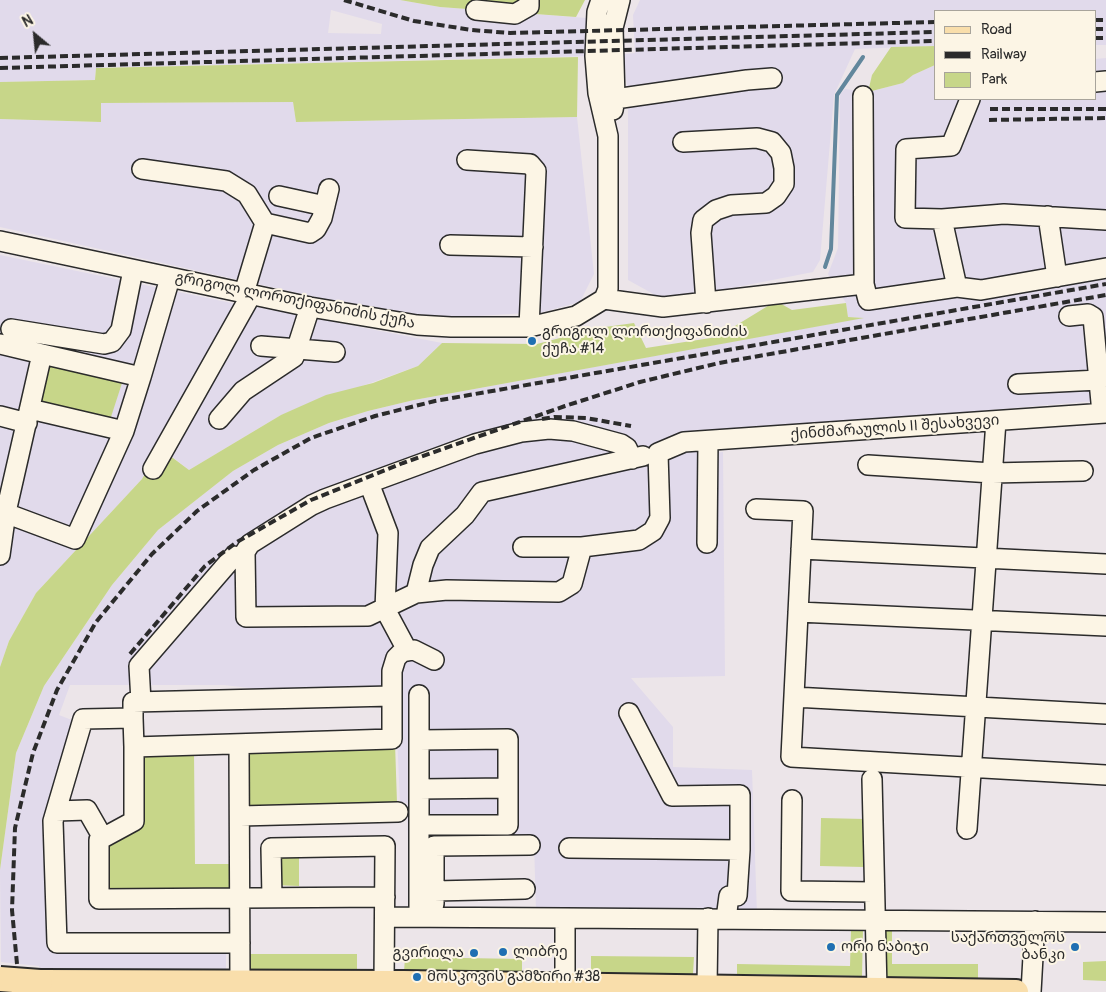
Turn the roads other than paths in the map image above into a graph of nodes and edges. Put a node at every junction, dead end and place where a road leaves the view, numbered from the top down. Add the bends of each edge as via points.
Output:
1 (529, 0) edge
2 (601, 0) edge
3 (620, 0) edge
4 (476, 10) dead end
5 (772, 78) dead end
6 (863, 96) dead end
7 (615, 99) junction
8 (970, 100) edge
9 (608, 136) junction
10 (683, 142) dead end
11 (467, 160) dead end
12 (142, 169) dead end
13 (279, 196) dead end
14 (1048, 216) junction
15 (942, 219) junction
16 (1106, 220) edge
17 (264, 223) junction
18 (0, 241) edge
19 (450, 244) dead end
20 (533, 247) junction
21 (1106, 268) edge
22 (133, 270) junction
23 (1057, 276) junction
24 (170, 278) junction
25 (864, 284) junction
26 (957, 287) junction
27 (248, 294) junction
28 (604, 298) junction
29 (706, 303) junction
30 (310, 307) junction
31 (1069, 316) dead end
32 (529, 327) junction
33 (5, 336) edge
34 (260, 346) dead end
35 (296, 349) junction
36 (335, 352) dead end
37 (42, 354) junction
38 (141, 377) junction
39 (1099, 380) junction
40 (1018, 384) dead end
41 (1104, 413) edge
42 (0, 416) edge
43 (28, 416) junction
44 (219, 419) dead end
45 (996, 421) junction
46 (124, 431) junction
47 (708, 441) junction
48 (658, 453) junction
49 (632, 459) junction
50 (868, 465) dead end
51 (153, 469) dead end
52 (1083, 471) dead end
53 (992, 473) junction
54 (369, 483) junction
55 (756, 509) dead end
56 (3, 512) edge
57 (708, 543) dead end
58 (523, 547) dead end
59 (582, 547) junction
60 (801, 549) junction
61 (0, 555) edge
62 (234, 556) dead end
63 (986, 559) junction
64 (1106, 564) edge
65 (416, 593) junction
66 (385, 609) junction
67 (798, 612) junction
68 (982, 620) junction
69 (1106, 626) edge
70 (408, 650) junction
71 (434, 660) dead end
72 (419, 695) dead end
73 (392, 696) junction
74 (794, 697) junction
75 (976, 707) junction
76 (137, 710) junction
77 (629, 713) dead end
78 (1106, 714) edge
79 (419, 740) junction
80 (239, 744) junction
81 (134, 747) junction
82 (971, 766) junction
83 (1106, 775) edge
84 (872, 779) dead end
85 (508, 788) junction
86 (419, 789) junction
87 (792, 800) dead end
88 (56, 811) junction
89 (398, 812) dead end
90 (240, 816) junction
91 (419, 825) junction
92 (967, 829) dead end
93 (103, 838) junction
94 (530, 846) dead end
95 (569, 848) dead end
96 (740, 850) junction
97 (525, 889) dead end
98 (434, 891) junction
99 (873, 892) junction
100 (385, 897) junction
101 (240, 898) junction
102 (272, 898) junction
103 (385, 917) junction
104 (426, 917) junction
105 (565, 918) junction
106 (717, 919) junction
107 (873, 920) junction
108 (1035, 921) junction
109 (1106, 922) edge
110 (240, 943) junction
111 (0, 979) edge
112 (240, 983) junction
113 (403, 986) edge
114 (565, 986) junction
115 (707, 988) junction
116 (876, 990) junction
117 (1016, 992) edge
118 (1031, 992) edge

1 - 4 street via 529,6 515,14
2 - 9 street via 597,12 595,56 598,93
3 - 7 street via 613,28
5 - 7 street
6 - 25 street
7 - 9 street
8 - 15 street via 951,146 906,149 905,218
9 - 28 street via 609,273
10 - 29 street via 757,138 772,142 781,153 784,168 784,184 766,203 731,205 716,210 703,220
11 - 20 street via 530,164 536,171
12 - 17 street via 226,181 247,194
13 - 17 street via 327,198 320,224 310,233
14 - 15 street via 1004,214
14 - 16 street
14 - 23 street
15 - 26 street
17 - 27 street
18 - 22 street, გრიგოლ ლორთქიფანიძის ქუჩა
19 - 20 street
20 - 32 street
21 - 23 street
22 - 24 street, გრიგოლ ლორთქიფანიძის ქუჩა
22 - 33 street via 121,330 112,342
23 - 26 street via 981,290
24 - 27 street, გრიგოლ ლორთქიფანიძის ქუჩა
24 - 38 street
25 - 26 street via 868,300
25 - 29 street
27 - 30 street, გრიგოლ ლორთქიფანიძის ქუჩა
27 - 51 street
28 - 29 street via 663,307
28 - 32 street, გრიგოლ ლორთქიფანიძის ქუჩა via 576,316
30 - 32 street, გრიგოლ ლორთქიფანიძის ქუჩა via 417,325
30 - 35 street
31 - 39 street via 1088,314 1093,317
33 - 37 street
34 - 35 street
35 - 36 street
35 - 44 street via 294,358 243,391
37 - 38 street
37 - 43 street
38 - 46 street
39 - 40 street
39 - 41 street
41 - 45 street, ქინძმარაულის II შესახვევი
42 - 43 street
43 - 46 street
43 - 56 street
45 - 47 street, ქინძმარაულის II შესახვევი
45 - 53 street
46 - 56 street via 74,539
47 - 48 street, ქინძმარაულის II შესახვევი via 684,442
47 - 57 street
48 - 49 street
48 - 59 street via 660,518 653,531 638,540
49 - 54 street via 621,444 572,431 549,429 521,432 475,444
49 - 65 street via 482,492 465,516 430,548
50 - 53 street
52 - 53 street
53 - 63 street
54 - 66 street via 388,533
54 - 66 street via 312,504 250,544 245,552 245,613 249,618 368,616
55 - 60 street via 804,511
56 - 61 street
58 - 59 street
59 - 65 street via 572,584 560,592 447,590
60 - 63 street
60 - 67 street
62 - 76 street via 139,666
63 - 64 street
63 - 68 street
65 - 66 street
66 - 70 street
67 - 68 street
67 - 74 street
68 - 69 street
68 - 75 street
70 - 71 street via 422,652
70 - 73 street via 396,658 392,672
72 - 79 street
73 - 76 street
73 - 80 street via 392,739
74 - 75 street
74 - 82 street via 791,757
75 - 78 street
75 - 82 street
76 - 81 street
76 - 88 street via 83,719
77 - 96 street via 672,796 740,795
79 - 85 street via 508,739
79 - 86 street
80 - 81 street
80 - 90 street
81 - 93 street via 134,821
82 - 83 street
82 - 92 street
84 - 99 street
85 - 86 street
85 - 91 street via 508,825
86 - 91 street
87 - 99 street via 791,891
88 - 93 street via 86,810
88 - 110 street via 53,821 56,943
89 - 90 street
90 - 101 street
91 - 104 street
93 - 101 street via 99,840 99,899
94 - 98 street via 434,846
95 - 96 street
96 - 106 street via 737,896 729,896
97 - 98 street
98 - 104 street
99 - 107 street
100 - 102 street
100 - 102 street via 385,846 271,848
100 - 103 street
101 - 102 street
101 - 110 street
103 - 104 street
103 - 113 street
104 - 105 street
105 - 106 street
105 - 114 street
106 - 107 street
106 - 115 street
107 - 108 street
107 - 116 street
108 - 109 street
108 - 118 street
110 - 112 street
111 - 112 main road, bridge
112 - 113 main road
113 - 114 main road
114 - 115 main road
115 - 116 main road
116 - 117 main road

